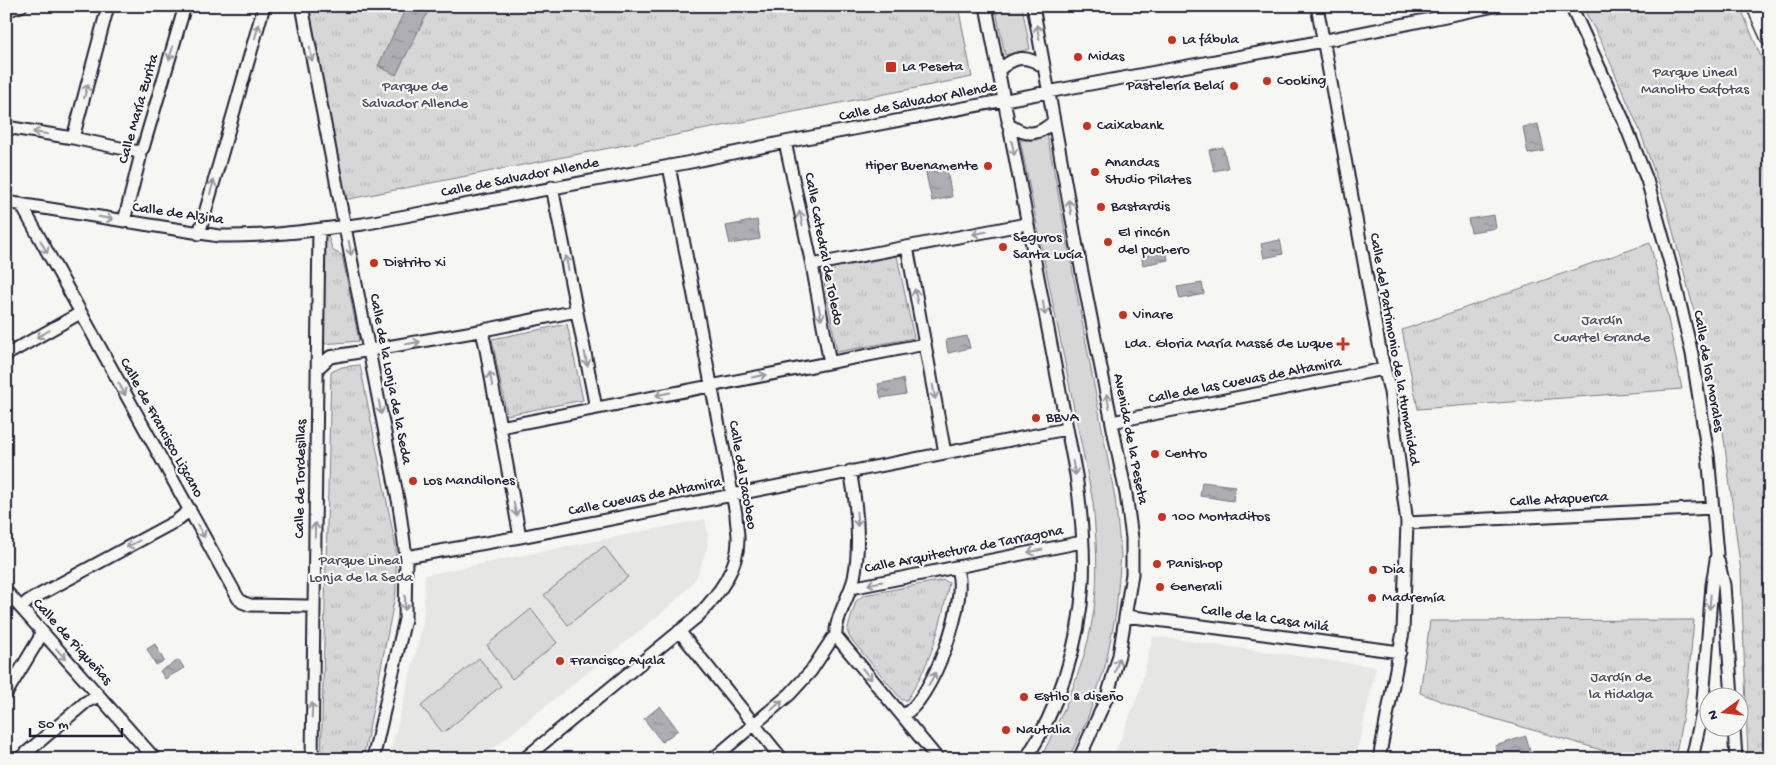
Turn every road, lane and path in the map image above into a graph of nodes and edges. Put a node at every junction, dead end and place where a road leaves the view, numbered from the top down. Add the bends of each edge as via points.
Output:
1 (21, 6) edge
2 (108, 6) edge
3 (185, 6) edge
4 (264, 6) edge
5 (302, 6) edge
6 (986, 6) edge
7 (1033, 6) edge
8 (1317, 6) edge
9 (1495, 6) edge
10 (1571, 6) edge
11 (1756, 6) edge
12 (6, 11) edge
13 (1770, 37) edge
14 (1323, 41) junction
15 (1044, 67) junction
16 (998, 71) junction
17 (1049, 92) junction
18 (1003, 101) junction
19 (1054, 121) junction
20 (1008, 124) junction
21 (6, 128) edge
22 (73, 138) junction
23 (785, 142) junction
24 (139, 152) junction
25 (669, 166) junction
26 (552, 187) junction
27 (6, 202) edge
28 (20, 204) junction
29 (124, 221) junction
30 (1028, 222) junction
31 (346, 226) junction
32 (319, 230) junction
33 (199, 234) junction
34 (905, 248) junction
35 (812, 265) junction
36 (576, 311) junction
37 (79, 312) junction
38 (486, 329) junction
39 (925, 344) junction
40 (370, 351) junction
41 (6, 355) edge
42 (832, 362) junction
43 (317, 369) junction
44 (1384, 369) junction
45 (711, 385) junction
46 (596, 408) junction
47 (1112, 422) junction
48 (500, 427) junction
49 (1066, 429) junction
50 (945, 453) junction
51 (850, 471) junction
52 (732, 494) junction
53 (1712, 508) junction
54 (190, 510) junction
55 (1407, 523) junction
56 (520, 537) junction
57 (1082, 542) junction
58 (1717, 554) junction
59 (406, 558) junction
60 (956, 567) junction
61 (851, 588) junction
62 (6, 590) edge
63 (314, 605) junction
64 (21, 608) junction
65 (1126, 616) junction
66 (41, 631) junction
67 (679, 631) junction
68 (836, 636) junction
69 (1400, 652) junction
70 (1706, 688) edge
71 (1731, 688) edge
72 (6, 694) edge
73 (99, 696) junction
74 (902, 716) junction
75 (754, 725) junction
76 (1698, 736) edge
77 (1735, 738) edge
78 (19, 759) edge
79 (154, 759) edge
80 (312, 759) edge
81 (373, 759) edge
82 (524, 759) edge
83 (713, 759) edge
84 (782, 759) edge
85 (938, 759) edge
86 (1026, 759) edge
87 (1079, 759) edge
88 (1379, 759) edge
89 (1692, 759) edge
90 (1736, 759) edge

1 - 12 street
22 -> 2 street
3 -> 24 street, Calle María Zurita
33 -> 4 street
5 -> 31 street, Calle de la Lonja de la Seda
6 - 16 street
15 -> 7 street, Avenida de la Peseta
8 - 14 street, Calle del Patrimonio de la Humanidad
9 - 14 street, Calle de Salvador Allende
10 - 53 street, Calle de los Morales via 1623,119 1661,225 1692,354 1708,455
11 - 13 highway
14 - 17 street, Calle de Salvador Allende
14 - 44 street, Calle del Patrimonio de la Humanidad
15 - 16 street via 1029,58 1021,58
15 - 17 street, Avenida de la Peseta
16 - 18 street
17 - 18 street, Calle de Salvador Allende
17 - 19 street, Avenida de la Peseta
18 - 20 street
18 - 23 street, Calle de Salvador Allende
19 - 20 street via 1041,131 1032,133 1016,130
47 -> 19 street, Avenida de la Peseta
20 -> 30 street
22 -> 21 street
22 - 24 street
23 - 25 street, Calle de Salvador Allende
35 -> 23 street, Calle Catedral de Toledo
24 - 29 street, Calle María Zurita
25 - 26 street, Calle de Salvador Allende
25 - 45 street, Calle del Jacobeo
26 - 31 street, Calle de Salvador Allende
36 -> 26 street
27 - 28 street, Calle de Alzina
28 -> 29 street, Calle de Alzina
28 -> 37 street, Calle de Francisco Lizcano
29 - 33 street, Calle de Alzina
30 -> 34 street
30 -> 49 street
31 - 32 street, Calle de Alzina
31 -> 40 street, Calle de la Lonja de la Seda
32 - 33 street, Calle de Alzina via 247,236
32 - 43 street, Calle de Tordesillas
34 - 35 street
39 -> 34 street
35 -> 42 street, Calle Catedral de Toledo via 828,358
36 - 38 street
36 -> 46 street
37 -> 41 street
37 -> 54 street, Calle de Francisco Lizcano
40 -> 38 street
48 -> 38 street via 483,336
39 - 42 street
39 -> 50 street
40 - 43 street via 330,357
40 -> 59 street, Calle de la Lonja de la Seda
45 -> 42 street
63 -> 43 street, Calle de Tordesillas
44 - 47 street, Calle de las Cuevas de Altamira
44 - 55 street, Calle del Patrimonio de la Humanidad via 1390,392
45 -> 46 street
45 - 52 street, Calle del Jacobeo
46 - 48 street
47 - 65 street, Avenida de la Peseta via 1132,538 1132,574
48 -> 56 street
49 - 50 street, Calle Cuevas de Altamira
49 -> 57 street via 1077,483
50 - 51 street, Calle Cuevas de Altamira
51 - 52 street, Calle Cuevas de Altamira
51 -> 61 street via 858,533
52 - 56 street, Calle Cuevas de Altamira
52 - 67 street, Calle del Jacobeo via 738,539 734,563 718,594
53 - 55 street, Calle Atapuerca
53 - 58 street, Calle de los Morales
54 -> 63 street, Calle de Francisco Lizcano via 242,602 250,605
54 -> 64 street via 176,521 28,601
55 - 69 street, Calle del Patrimonio de la Humanidad
56 - 59 street, Calle Cuevas de Altamira
57 -> 60 street, Calle Arquitectura de Tarragona
57 - 86 street via 1084,580 1074,646 1054,705
58 -> 70 street, Calle de los Morales via 1711,594
58 - 71 street via 1724,585
59 -> 81 street, Calle de la Lonja de la Seda via 405,619
60 -> 61 street, Calle Arquitectura de Tarragona
74 -> 60 street via 912,709 926,689 948,642 959,592
61 - 68 street
62 - 64 street, Calle de Piqueñas
80 -> 63 street, Calle de Tordesillas
64 - 66 street, Calle de Piqueñas
65 - 69 street, Calle de la Casa Milá
87 -> 65 street, Avenida de la Peseta via 1108,697
66 - 72 street
66 -> 73 street, Calle de Piqueñas
67 - 75 street
67 - 82 street, Calle del Jacobeo
68 -> 74 street
75 -> 68 street via 790,694
69 - 88 street, Calle del Patrimonio de la Humanidad
73 - 78 street via 86,702
73 - 79 street, Calle de Piqueñas
74 - 85 street
75 - 83 street
75 - 84 street
76 - 89 street, Calle de los Morales
77 - 90 street

